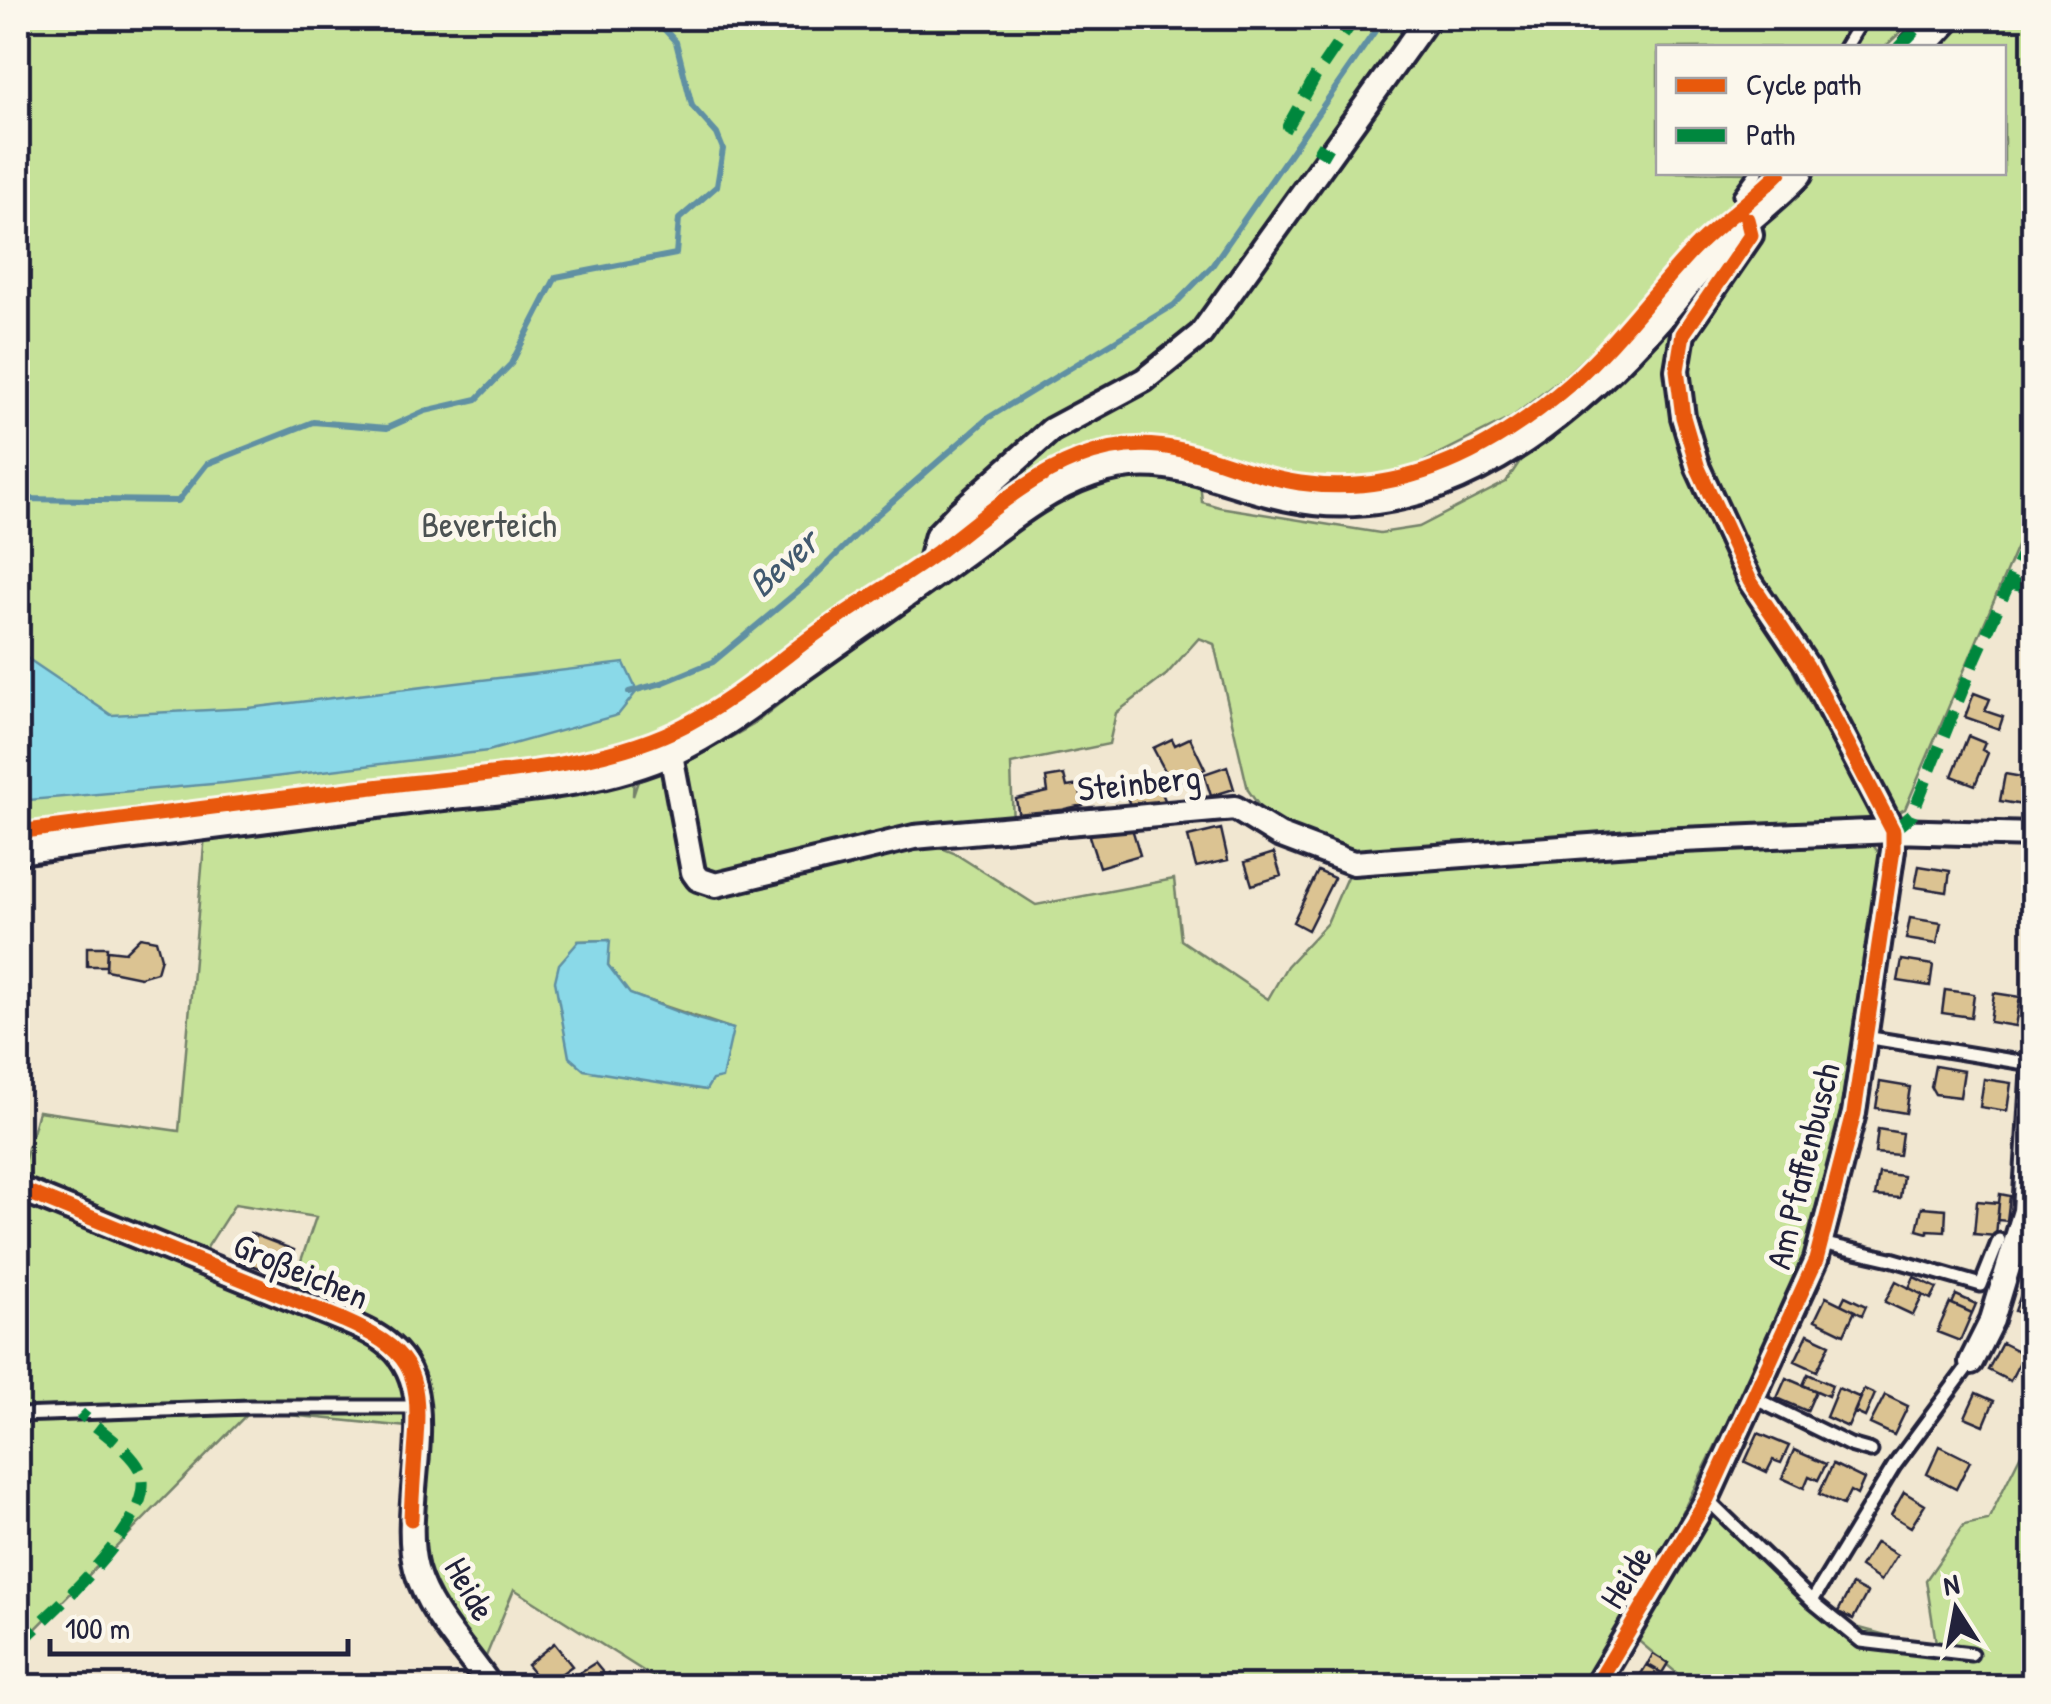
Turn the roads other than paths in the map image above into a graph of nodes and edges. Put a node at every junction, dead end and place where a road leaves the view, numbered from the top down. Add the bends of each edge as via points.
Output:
1 (1428, 18) edge
2 (1863, 18) edge
3 (1944, 18) edge
4 (1846, 45) edge
5 (1919, 45) edge
6 (1755, 175) edge
7 (1793, 175) edge
8 (1750, 216) junction
9 (937, 568) junction
10 (670, 749) junction
11 (1893, 830) junction
12 (2034, 835) edge
13 (18, 846) edge
14 (1865, 1038) junction
15 (2026, 1062) edge
16 (18, 1188) edge
17 (1999, 1240) dead end
18 (1820, 1243) junction
19 (1971, 1362) joint
20 (1754, 1398) junction
21 (418, 1406) junction
22 (18, 1415) edge
23 (1871, 1451) dead end
24 (1707, 1499) junction
25 (410, 1519) joint
26 (1812, 1601) junction
27 (1972, 1654) dead end
28 (490, 1686) edge
29 (1596, 1686) edge

1 - 9 street via 1200,334 1144,380 1051,430 975,495 937,535 931,557
2 - 4 lane
3 - 5 street
6 - 8 lane via 1740,195
7 - 8 street
8 - 9 street via 1576,394 1522,436 1431,485 1370,499 1316,498 1172,460 1124,461 1037,494
8 - 11 street via 1751,235 1683,334 1677,370 1683,417 1698,468 1750,580 1807,666
9 - 10 street via 742,708
10 - 11 street, Steinberg via 693,872 716,885 914,837 1235,808 1279,835 1353,862
10 - 13 street via 577,776
11 - 12 street, Steinberg
11 - 14 street, Am Pfaffenbusch
14 - 15 lane
14 - 18 street, Am Pfaffenbusch via 1854,1113
15 - 19 street via 2024,1211 1992,1320
16 - 21 street, Großeichen via 376,1336 409,1368
17 - 18 lane via 1980,1286
18 - 20 street, Am Pfaffenbusch
19 - 26 lane via 1894,1466
20 - 23 lane
20 - 24 street, Am Pfaffenbusch
21 - 22 lane
21 - 25 street, Großeichen
24 - 26 lane
24 - 29 street, Heide
25 - 28 street, Heide via 422,1587
26 - 27 lane via 1861,1641

